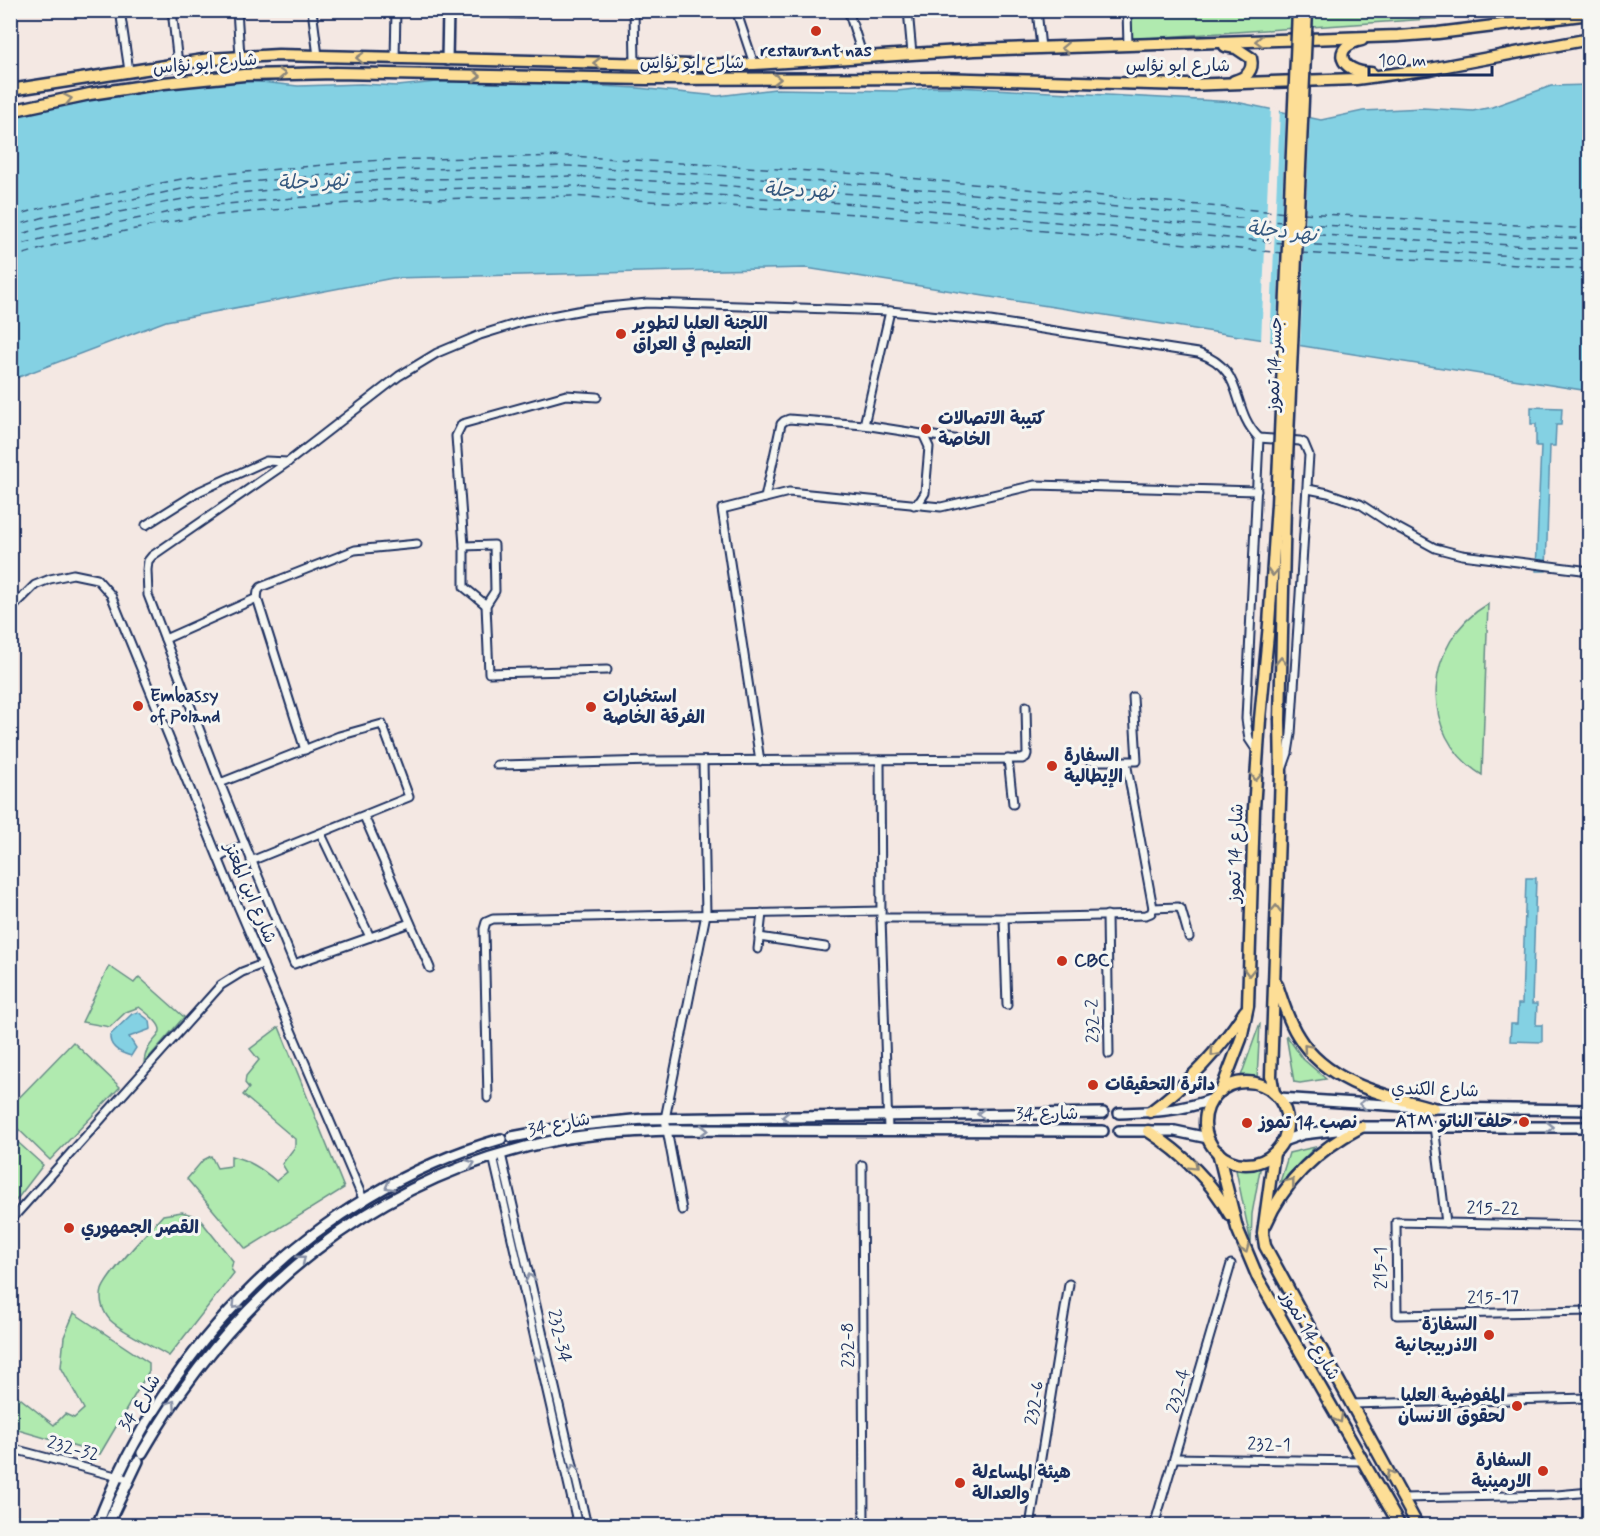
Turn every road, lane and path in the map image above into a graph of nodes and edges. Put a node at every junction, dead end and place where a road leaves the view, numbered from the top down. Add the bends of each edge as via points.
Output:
1 (120, 10) edge
2 (172, 10) edge
3 (237, 10) edge
4 (312, 10) edge
5 (396, 10) edge
6 (527, 10) edge
7 (634, 10) edge
8 (736, 10) edge
9 (848, 10) edge
10 (908, 10) edge
11 (1037, 10) edge
12 (1127, 10) edge
13 (1298, 10) edge
14 (1307, 10) edge
15 (448, 11) edge
16 (1590, 14) edge
17 (1398, 36) junction
18 (1590, 39) edge
19 (1176, 44) junction
20 (1128, 46) junction
21 (1041, 48) junction
22 (912, 54) junction
23 (240, 56) junction
24 (318, 56) junction
25 (863, 57) junction
26 (395, 59) junction
27 (447, 60) junction
28 (178, 64) junction
29 (635, 64) junction
30 (754, 64) junction
31 (1430, 69) junction
32 (129, 71) junction
33 (1186, 85) junction
34 (10, 90) edge
35 (10, 111) edge
36 (890, 310) junction
37 (597, 397) dead end
38 (864, 425) junction
39 (924, 434) junction
40 (1259, 438) junction
41 (960, 440) dead end
42 (288, 462) junction
43 (1308, 489) junction
44 (1257, 492) junction
45 (765, 498) junction
46 (914, 505) junction
47 (146, 525) dead end
48 (417, 544) dead end
49 (464, 546) junction
50 (1590, 572) edge
51 (257, 598) junction
52 (486, 605) junction
53 (10, 609) edge
54 (165, 639) junction
55 (607, 670) dead end
56 (1133, 697) dead end
57 (1026, 706) dead end
58 (1260, 719) joint
59 (305, 750) junction
60 (1257, 751) junction
61 (1008, 759) junction
62 (880, 760) junction
63 (703, 761) junction
64 (760, 761) junction
65 (1090, 761) dead end
66 (1126, 762) junction
67 (497, 765) dead end
68 (1281, 773) junction
69 (220, 783) junction
70 (1012, 804) dead end
71 (364, 816) junction
72 (321, 834) junction
73 (244, 845) junction
74 (219, 857) junction
75 (251, 861) junction
76 (1153, 908) junction
77 (762, 913) junction
78 (706, 914) junction
79 (881, 914) junction
80 (1107, 915) junction
81 (1004, 918) junction
82 (410, 922) junction
83 (369, 937) junction
84 (759, 937) junction
85 (1189, 938) dead end
86 (825, 947) dead end
87 (758, 949) dead end
88 (263, 964) junction
89 (429, 968) dead end
90 (1274, 977) junction
91 (1008, 1005) dead end
92 (1248, 1006) junction
93 (1109, 1054) dead end
94 (1217, 1095) junction
95 (1277, 1096) junction
96 (488, 1098) dead end
97 (1433, 1108) junction
98 (1590, 1110) edge
99 (1150, 1112) junction
100 (1103, 1113) dead end
101 (1119, 1113) dead end
102 (887, 1115) junction
103 (665, 1119) junction
104 (1434, 1126) junction
105 (1362, 1127) junction
106 (1590, 1127) edge
107 (666, 1130) junction
108 (888, 1130) junction
109 (1103, 1131) dead end
110 (1119, 1131) dead end
111 (1148, 1131) junction
112 (512, 1137) dead end
113 (1208, 1138) junction
114 (501, 1140) dead end
115 (1283, 1141) junction
116 (1218, 1152) junction
117 (1274, 1153) junction
118 (497, 1155) junction
119 (862, 1165) dead end
120 (364, 1201) junction
121 (682, 1210) dead end
122 (10, 1221) edge
123 (1396, 1222) joint
124 (1446, 1223) junction
125 (1590, 1226) edge
126 (1237, 1228) junction
127 (1263, 1233) junction
128 (1231, 1264) dead end
129 (1069, 1284) dead end
130 (1590, 1311) edge
131 (1396, 1315) joint
132 (1590, 1398) edge
133 (1350, 1404) junction
134 (10, 1448) edge
135 (1175, 1458) junction
136 (1363, 1461) junction
137 (117, 1476) junction
138 (128, 1479) junction
139 (1590, 1492) edge
140 (1403, 1498) junction
141 (97, 1526) edge
142 (107, 1526) edge
143 (578, 1526) edge
144 (587, 1526) edge
145 (864, 1526) edge
146 (1030, 1526) edge
147 (1154, 1526) edge
148 (1398, 1526) edge
149 (1418, 1526) edge

1 - 32 street
2 - 28 street
3 - 23 street
4 - 24 street
5 - 26 street
6 - 15 street via 522,14
7 - 29 street
8 - 30 street
9 - 25 street
10 - 22 street
11 - 21 street
12 - 20 street
13 -> 58 main road, جسر 14 تموز, bridge via 1276,515
68 -> 14 main road, جسر 14 تموز, bridge via 1285,504
15 - 27 main road
16 - 17 main road, شارع ابو نؤاس
17 -> 19 main road, شارع ابو نؤاس
17 - 31 main road via 1358,40 1343,52 1344,64 1361,73
18 - 31 main road, شارع ابو نؤاس
19 - 20 main road, شارع ابو نؤاس
19 - 33 main road via 1222,45 1251,58 1252,70 1240,79
20 -> 21 main road, شارع ابو نؤاس
21 - 22 main road, شارع ابو نؤاس
22 - 25 main road, شارع ابو نؤاس
23 - 24 main road, شارع ابو نؤاس
23 - 28 main road, شارع ابو نؤاس
26 -> 24 main road, شارع ابو نؤاس
25 - 30 main road, شارع ابو نؤاس
26 - 27 main road, شارع ابو نؤاس
29 -> 27 main road, شارع ابو نؤاس
28 - 32 main road, شارع ابو نؤاس
29 - 30 main road, شارع ابو نؤاس
31 - 33 main road, شارع ابو نؤاس via 1356,80
32 - 34 main road, شارع ابو نؤاس
35 -> 33 main road, شارع ابو نؤاس via 90,94 244,75 336,73 647,80 938,78
36 - 38 street
36 - 40 street via 990,321 1213,358 1224,367 1247,422
36 - 42 street via 647,303 525,321 480,334 408,370
37 - 49 street via 566,395 462,424 456,436
38 - 39 street
38 - 45 street via 783,421
39 - 41 street
39 - 46 street via 929,447 924,493
40 - 43 street via 1304,443 1309,455
40 - 44 street
42 - 47 street via 266,461 200,491
42 - 54 street via 147,561 148,596
43 - 50 street via 1360,504 1435,548
43 - 68 street via 1291,734
44 - 46 street via 1035,485 941,507
44 - 60 street via 1246,719 1249,739
45 - 46 street via 789,492
45 - 64 street via 722,509
48 - 51 street via 354,550 261,587
49 - 52 street via 464,587
49 - 52 street via 494,545 495,591
51 - 54 street
51 - 59 street
52 - 55 street via 489,673
53 - 74 street, شارع ابن المعتز via 35,585 50,579 73,574 97,579 111,596
54 - 69 street
56 - 66 street via 1138,758
57 - 61 street via 1026,757
58 - 60 main road, شارع 14 تموز
59 - 69 street
59 - 71 street via 382,724 409,797
60 -> 92 main road, شارع 14 تموز
61 - 62 street
61 - 70 street
62 - 64 street
62 - 79 street
63 - 64 street
63 - 67 street
63 - 78 street
65 - 66 street
66 - 76 street
90 -> 68 main road
69 - 73 street
71 - 72 street
71 - 82 street
72 - 75 street
72 - 83 street
73 - 74 street
73 - 75 street
74 - 88 street, شارع ابن المعتز
75 - 83 street via 294,964
76 - 80 street via 1146,915
76 - 85 street via 1181,909
77 - 78 street
77 - 79 street
77 - 84 street
78 - 96 street via 486,922
78 - 103 street
79 - 81 street
79 - 102 street
80 - 81 street
80 - 93 street, 232-2
81 - 91 street
82 - 83 street
82 - 89 street
84 - 86 street
84 - 87 street
88 - 120 street, شارع ابن المعتز
88 - 122 street via 221,985
90 - 95 main road via 1271,1076
97 -> 90 main road via 1371,1091 1323,1064 1298,1037
92 - 94 main road, شارع 14 تموز via 1241,1039
92 -> 99 main road via 1204,1064
94 - 95 main road via 1236,1084 1252,1083
94 - 99 main road via 1180,1109
94 - 113 main road via 1205,1121
97 -> 95 main road, شارع الكندي
95 - 115 main road via 1287,1119
97 - 98 main road, شارع الكندي
99 - 101 main road
100 -> 102 main road, شارع 34
102 -> 103 main road, شارع 34
102 - 108 street
103 - 107 street
103 - 112 main road, شارع 34 via 596,1123
104 - 105 main road, شارع الكندي
104 -> 106 main road, شارع الكندي
104 - 124 street
105 - 115 main road, شارع الكندي via 1303,1134
127 -> 105 main road via 1279,1199 1301,1170 1329,1145
107 -> 108 main road, شارع 34
107 - 118 main road, شارع 34 via 578,1136
107 - 121 street
108 - 109 main road, شارع 34
110 - 111 main road
111 - 113 main road via 1185,1132
111 -> 126 main road via 1201,1174
113 - 116 main road
114 -> 120 main road, شارع 34 via 436,1163
115 - 117 main road
116 - 117 main road via 1241,1163 1258,1162
116 - 126 main road, شارع 14 تموز
117 - 127 main road, شارع 14 تموز
138 -> 118 main road, شارع 34 via 172,1403 207,1356 285,1274 345,1227 386,1202
118 -> 143 street, 232-34
144 -> 118 street, 232-34
119 - 145 street, 232-8
120 -> 137 main road, شارع 34 via 292,1252 233,1308 166,1391
123 - 124 street, 215-22
123 - 131 street, 215-1
124 - 125 street, 215-22
126 -> 136 main road, شارع 14 تموز via 1258,1278
127 - 133 main road, شارع 14 تموز via 1272,1260
128 - 135 street, 232-4
129 - 146 street, 232-6
130 - 131 street, 215-17
132 - 133 street
140 -> 133 main road, شارع 14 تموز
134 - 137 street, 232-32
135 - 136 street, 232-1
135 - 147 street, 232-4
136 - 148 main road, شارع 14 تموز
137 - 138 street, 232-32
137 - 141 main road, شارع 34
138 - 142 main road, شارع 34
139 - 140 street
140 - 149 main road, شارع 14 تموز

